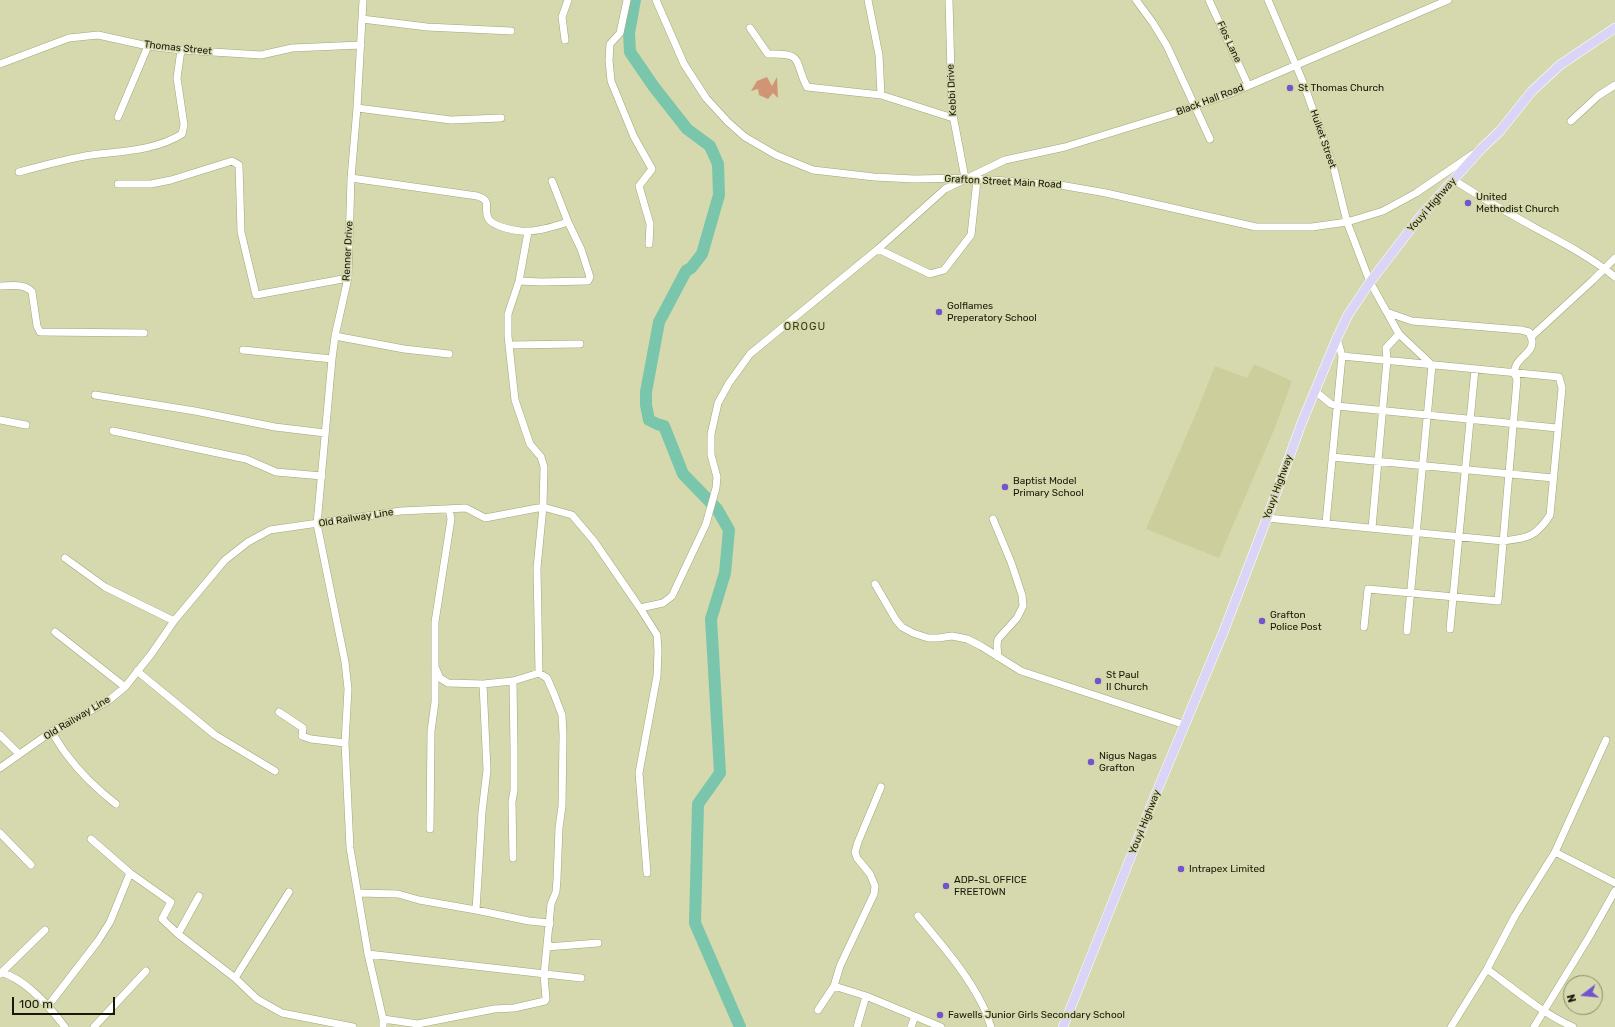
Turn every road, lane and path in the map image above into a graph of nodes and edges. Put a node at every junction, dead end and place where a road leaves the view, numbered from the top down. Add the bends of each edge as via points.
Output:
1 (363, 0) edge
2 (568, 0) edge
3 (627, 0) edge
4 (656, 0) edge
5 (868, 0) edge
6 (949, 0) edge
7 (1136, 0) edge
8 (1209, 0) edge
9 (1268, 0) edge
10 (1448, 0) edge
11 (362, 19) junction
12 (750, 28) dead end
13 (1615, 28) edge
14 (511, 31) dead end
15 (565, 40) dead end
16 (361, 45) junction
17 (148, 46) junction
18 (181, 50) junction
19 (0, 64) edge
20 (1297, 64) junction
21 (1248, 85) junction
22 (1615, 85) edge
23 (881, 95) junction
24 (1195, 106) junction
25 (357, 108) junction
26 (118, 117) dead end
27 (501, 118) dead end
28 (953, 118) junction
29 (1571, 121) dead end
30 (1210, 139) dead end
31 (1482, 148) junction
32 (19, 172) dead end
33 (350, 178) junction
34 (965, 178) junction
35 (977, 180) junction
36 (1454, 180) junction
37 (552, 181) dead end
38 (118, 184) dead end
39 (568, 222) junction
40 (1347, 222) junction
41 (528, 232) junction
42 (649, 244) dead end
43 (878, 249) junction
44 (1615, 258) edge
45 (1605, 268) junction
46 (1615, 277) edge
47 (348, 278) junction
48 (519, 280) junction
49 (1370, 282) junction
50 (0, 286) edge
51 (1389, 313) junction
52 (144, 333) dead end
53 (1400, 334) junction
54 (335, 336) junction
55 (1531, 336) junction
56 (1337, 338) junction
57 (580, 344) dead end
58 (509, 345) junction
59 (243, 350) dead end
60 (449, 354) dead end
61 (1342, 356) junction
62 (332, 359) junction
63 (1387, 360) junction
64 (1432, 365) junction
65 (1474, 369) junction
66 (1514, 373) junction
67 (1315, 391) junction
68 (95, 395) dead end
69 (1337, 406) junction
70 (1383, 411) junction
71 (1427, 415) junction
72 (1470, 419) junction
73 (0, 420) edge
74 (1514, 424) junction
75 (26, 425) dead end
76 (1557, 428) junction
77 (113, 431) dead end
78 (325, 433) junction
79 (1332, 457) junction
80 (1378, 461) junction
81 (1422, 465) junction
82 (1465, 470) junction
83 (1509, 474) junction
84 (322, 476) junction
85 (1553, 478) junction
86 (543, 507) junction
87 (449, 509) junction
88 (1267, 518) junction
89 (993, 519) dead end
90 (1326, 523) junction
91 (317, 524) junction
92 (1372, 528) junction
93 (1416, 532) junction
94 (1459, 536) junction
95 (1503, 541) junction
96 (65, 558) dead end
97 (875, 584) dead end
98 (1410, 593) junction
99 (1453, 597) junction
100 (640, 608) junction
101 (174, 621) junction
102 (1364, 627) dead end
103 (1450, 629) dead end
104 (1407, 631) dead end
105 (55, 632) dead end
106 (998, 657) junction
107 (435, 667) junction
108 (137, 671) junction
109 (539, 673) junction
110 (513, 681) junction
111 (483, 684) junction
112 (125, 687) junction
113 (279, 712) dead end
114 (1185, 725) junction
115 (51, 732) junction
116 (0, 735) edge
117 (1606, 740) dead end
118 (345, 743) junction
119 (19, 754) junction
120 (0, 768) edge
121 (275, 771) dead end
122 (881, 787) dead end
123 (116, 804) dead end
124 (430, 829) dead end
125 (0, 833) edge
126 (91, 839) dead end
127 (1555, 852) junction
128 (513, 858) dead end
129 (31, 865) dead end
130 (130, 873) junction
131 (647, 873) dead end
132 (1615, 883) edge
133 (1615, 891) edge
134 (289, 892) dead end
135 (359, 893) junction
136 (199, 896) dead end
137 (476, 910) junction
138 (918, 916) dead end
139 (550, 923) junction
140 (45, 930) dead end
141 (178, 934) junction
142 (598, 943) dead end
143 (547, 947) junction
144 (368, 954) junction
145 (1487, 969) junction
146 (146, 971) dead end
147 (0, 972) edge
148 (544, 975) junction
149 (235, 978) junction
150 (581, 978) dead end
151 (834, 986) junction
152 (866, 996) junction
153 (48, 1006) junction
154 (818, 1010) dead end
155 (1544, 1010) junction
156 (915, 1016) junction
157 (383, 1019) junction
158 (65, 1027) edge
159 (94, 1027) edge
160 (352, 1027) edge
161 (383, 1027) edge
162 (857, 1027) edge
163 (911, 1027) edge
164 (941, 1027) edge
165 (991, 1027) edge
166 (1063, 1027) edge
167 (1451, 1027) edge
168 (1534, 1027) edge
169 (1573, 1027) edge

1 - 11 street, Renner Drive
2 - 15 street via 562,17
3 - 42 street via 620,33 610,44 609,60 611,82 652,170 639,186 650,224
4 - 34 street, Grafton Street Main Road via 684,64 706,98 745,138 776,155 813,170 914,179
5 - 23 street via 879,55
6 - 28 street, Kebbi Drive
7 - 24 street via 1167,46
8 - 21 street, Fios Lane
9 - 20 street, Hulket Street
10 - 20 street, Black Hall Road
11 - 14 street via 427,27
11 - 16 street, Renner Drive
12 - 23 street via 768,54 793,56 796,59 807,87
13 - 31 main road, Youyi Highway via 1560,65 1532,91 1500,131
16 - 18 street, Thomas Street via 292,48 261,55
16 - 25 street, Renner Drive
17 - 18 street, Thomas Street
17 - 19 street, Thomas Street via 98,35 75,37
17 - 26 street
18 - 32 street via 177,78 184,125 182,134 139,150 84,156
20 - 21 street, Black Hall Road
20 - 40 street, Hulket Street via 1334,169
21 - 24 street, Black Hall Road
22 - 29 street via 1598,96
23 - 28 street
24 - 30 street
24 - 34 street, Black Hall Road via 1065,147 1004,160
25 - 27 street via 451,120
25 - 33 street, Renner Drive
28 - 34 street, Kebbi Drive
31 - 36 main road, Youyi Highway
31 - 40 street, Grafton Street Main Road via 1397,204
33 - 41 street via 484,198 487,202 488,218 493,223
33 - 47 street, Renner Drive
34 - 35 street, Grafton Street Main Road
34 - 43 street, Black Hall Road via 945,189
35 - 40 street, Grafton Street Main Road via 1060,185 1256,227 1312,227
35 - 43 street via 971,235 944,270 930,274
36 - 45 street
36 - 49 main road, Youyi Highway via 1419,218
37 - 39 street
38 - 47 street via 158,183 232,161 239,165 241,232 256,295
39 - 41 street
39 - 48 street via 583,255 590,277 588,281
40 - 49 street, Hulket Street
41 - 48 street
43 - 100 street, Black Hall Road via 750,354 729,382 718,403 711,434 716,488 706,524 672,596 664,603
44 - 45 street
45 - 46 street
45 - 55 street
47 - 54 street, Renner Drive
48 - 58 street via 508,314
49 - 51 street, Hulket Street
49 - 56 main road, Youyi Highway via 1348,315
50 - 52 street via 29,288 40,332
51 - 53 street, Hulket Street
51 - 55 street via 1412,321 1521,330 1529,332
53 - 63 street via 1386,348
53 - 64 street, Hulket Street
54 - 60 street via 404,349
54 - 62 street, Renner Drive
55 - 66 street via 1532,346 1520,359
56 - 61 street
56 - 67 main road, Youyi Highway
57 - 58 street
58 - 86 street via 515,400 530,444 541,457 544,467
59 - 62 street
61 - 63 street
61 - 69 street
62 - 78 street, Renner Drive
63 - 64 street
63 - 70 street
64 - 65 street
64 - 71 street
65 - 66 street
65 - 72 street
66 - 74 street via 1517,380
66 - 76 street via 1559,377 1562,388
67 - 69 street
67 - 88 main road, Youyi Highway
68 - 78 street via 275,427
69 - 70 street
69 - 79 street
70 - 71 street
70 - 80 street
71 - 72 street
71 - 81 street
72 - 74 street
72 - 82 street
73 - 75 street
74 - 76 street
74 - 83 street
76 - 85 street
77 - 84 street via 246,459 276,472
78 - 84 street, Renner Drive
79 - 80 street
79 - 90 street
80 - 81 street
80 - 92 street
81 - 82 street
81 - 93 street
82 - 83 street
82 - 94 street
83 - 85 street
83 - 95 street
84 - 91 street, Renner Drive
85 - 95 street via 1550,515 1542,528 1525,538
86 - 87 street, Old Railway Line via 485,518 466,508
86 - 100 street, Old Railway Line via 572,515 594,540
86 - 109 street via 537,568
87 - 91 street, Old Railway Line via 401,511
87 - 107 street via 451,519 435,622
88 - 90 street
88 - 114 main road, Youyi Highway
89 - 106 street via 1011,562 1023,606 1017,618 998,639
90 - 92 street
91 - 101 street, Old Railway Line via 270,530 248,542 225,560
91 - 118 street, Renner Drive via 345,662 348,689
92 - 93 street
93 - 94 street
93 - 98 street
94 - 95 street
94 - 99 street
95 - 99 street via 1498,601
96 - 101 street via 105,587
97 - 106 street via 896,620 908,630 928,638 958,636
98 - 99 street
98 - 102 street via 1368,589
98 - 104 street
99 - 103 street
100 - 131 street, Old Railway Line via 657,635 658,651 657,676 639,773
101 - 108 street, Old Railway Line
105 - 112 street
106 - 114 street via 1021,671
107 - 111 street via 440,678 448,683
107 - 124 street via 436,702 430,758
108 - 112 street, Old Railway Line
108 - 121 street via 215,735
109 - 110 street
109 - 139 street via 547,678 562,715 562,806 556,892 551,904
110 - 111 street
110 - 128 street
111 - 137 street via 487,770
112 - 115 street, Old Railway Line via 92,710
113 - 118 street via 303,728 302,736
114 - 166 main road, Youyi Highway
115 - 119 street, Old Railway Line
115 - 123 street via 81,772
116 - 119 street
117 - 127 street
118 - 135 street, Renner Drive via 350,848
119 - 120 street, Old Railway Line
122 - 151 street via 856,852 857,858 870,874 875,886 874,894 840,966
125 - 129 street
126 - 130 street
127 - 132 street
127 - 145 street via 1515,916
130 - 141 street via 171,902 162,920
130 - 153 street via 110,922
133 - 155 street
134 - 149 street
135 - 137 street via 398,894
135 - 144 street, Renner Drive
136 - 141 street
137 - 139 street
138 - 165 street via 948,951 983,1004
139 - 143 street
140 - 147 street
141 - 149 street
142 - 143 street
143 - 148 street
144 - 148 street
144 - 157 street, Renner Drive
145 - 155 street
145 - 167 street
146 - 159 street
147 - 153 street via 21,983
148 - 150 street
148 - 157 street via 545,1001 418,1024
149 - 160 street via 258,999 282,1013
151 - 152 street
151 - 154 street
152 - 156 street
152 - 162 street
153 - 158 street
155 - 168 street
155 - 169 street
156 - 163 street
156 - 164 street
157 - 161 street, Renner Drive

